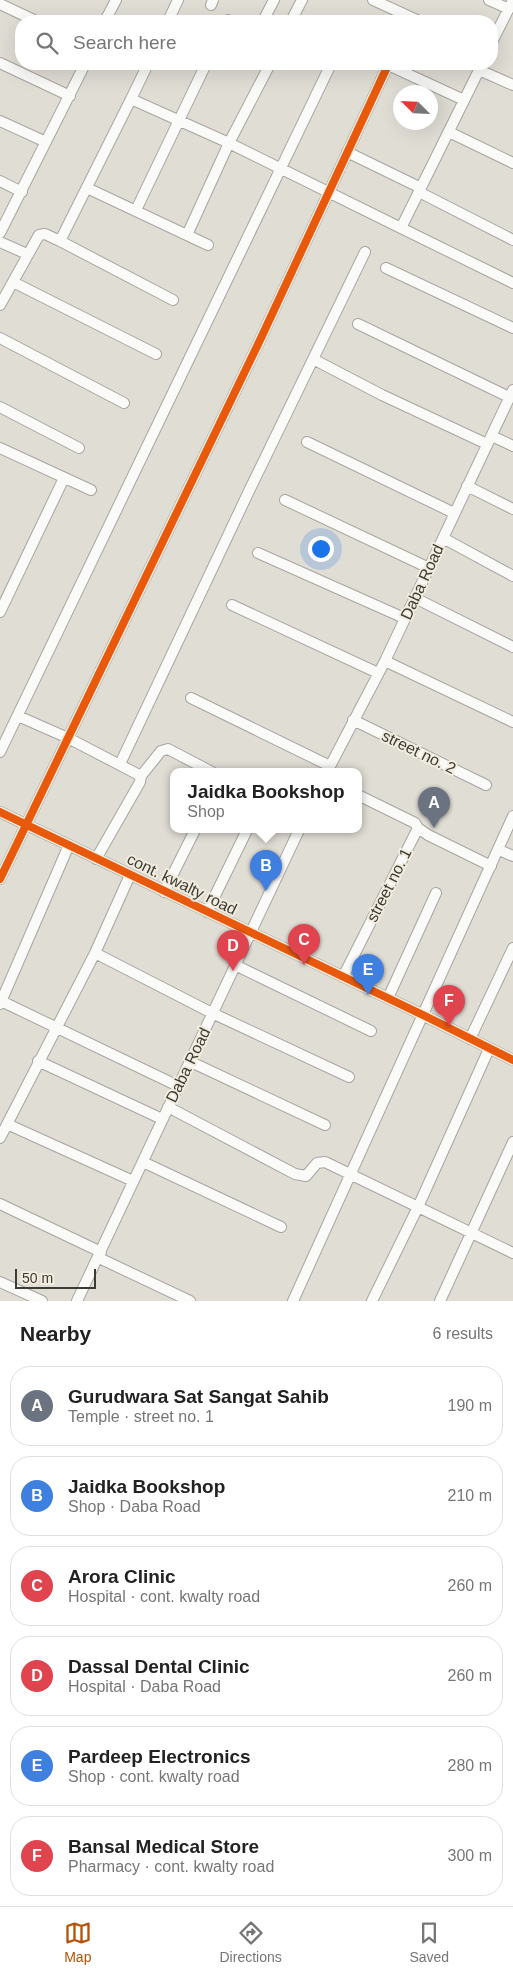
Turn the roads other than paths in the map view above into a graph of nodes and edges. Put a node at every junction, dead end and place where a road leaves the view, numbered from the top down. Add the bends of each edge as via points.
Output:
1 (116, 0) edge
2 (178, 0) edge
3 (274, 0) edge
4 (302, 0) edge
5 (373, 0) edge
6 (489, 0) edge
7 (3, 3) edge
8 (510, 10) edge
9 (25, 15) edge
10 (109, 15) edge
11 (171, 15) edge
12 (266, 15) edge
13 (294, 15) edge
14 (406, 15) edge
15 (498, 31) edge
16 (0, 62) edge
17 (15, 69) edge
18 (16, 70) edge
19 (82, 70) edge
20 (145, 70) edge
21 (203, 70) edge
22 (267, 70) edge
23 (328, 70) edge
24 (384, 70) edge
25 (400, 70) edge
26 (479, 70) edge
27 (486, 70) edge
28 (513, 85) edge
29 (70, 96) junction
30 (131, 99) junction
31 (464, 100) junction
32 (0, 121) edge
33 (177, 121) junction
34 (448, 132) junction
35 (46, 142) junction
36 (229, 143) junction
37 (347, 152) junction
38 (513, 163) edge
39 (279, 168) junction
40 (0, 181) edge
41 (87, 188) junction
42 (420, 190) junction
43 (328, 191) junction
44 (22, 192) junction
45 (136, 210) junction
46 (401, 228) junction
47 (0, 233) edge
48 (187, 235) junction
49 (513, 240) edge
50 (60, 241) junction
51 (0, 242) edge
52 (208, 245) dead end
53 (365, 252) dead end
54 (27, 254) junction
55 (386, 268) dead end
56 (13, 282) junction
57 (513, 284) edge
58 (173, 300) dead end
59 (1, 302) edge
60 (358, 324) dead end
61 (513, 328) edge
62 (0, 338) edge
63 (156, 354) dead end
64 (313, 359) junction
65 (511, 394) edge
66 (124, 403) dead end
67 (0, 408) edge
68 (489, 440) junction
69 (307, 442) dead end
70 (513, 446) edge
71 (79, 448) dead end
72 (1, 451) edge
73 (64, 478) junction
74 (467, 486) junction
75 (91, 490) dead end
76 (285, 500) dead end
77 (513, 509) edge
78 (454, 513) junction
79 (443, 538) junction
80 (258, 553) dead end
81 (429, 568) junction
82 (513, 576) edge
83 (414, 598) junction
84 (232, 604) dead end
85 (1, 609) edge
86 (404, 618) junction
87 (513, 648) edge
88 (385, 661) junction
89 (378, 673) junction
90 (191, 698) dead end
91 (18, 716) junction
92 (353, 720) junction
93 (513, 722) edge
94 (68, 738) junction
95 (0, 752) edge
96 (120, 764) junction
97 (204, 768) edge
98 (327, 768) edge
99 (329, 768) edge
100 (141, 776) junction
101 (486, 785) dead end
102 (362, 797) edge
103 (0, 812) edge
104 (513, 816) edge
105 (26, 824) junction
106 (418, 828) junction
107 (194, 833) edge
108 (246, 833) edge
109 (298, 833) edge
110 (69, 846) junction
111 (499, 850) junction
112 (513, 856) edge
113 (96, 859) junction
114 (491, 866) junction
115 (130, 875) junction
116 (0, 879) edge
117 (164, 892) junction
118 (436, 893) dead end
119 (206, 912) junction
120 (249, 932) junction
121 (513, 948) edge
122 (95, 953) junction
123 (235, 965) junction
124 (343, 977) junction
125 (388, 998) junction
126 (0, 1003) edge
127 (212, 1013) junction
128 (423, 1015) junction
129 (55, 1027) junction
130 (371, 1031) dead end
131 (470, 1039) junction
132 (489, 1049) junction
133 (513, 1060) edge
134 (38, 1061) junction
135 (191, 1062) junction
136 (349, 1077) dead end
137 (178, 1086) junction
138 (168, 1107) junction
139 (162, 1119) junction
140 (6, 1124) junction
141 (325, 1125) dead end
142 (0, 1138) edge
143 (513, 1142) edge
144 (142, 1162) junction
145 (350, 1176) junction
146 (133, 1181) junction
147 (0, 1204) edge
148 (418, 1207) junction
149 (282, 1227) dead end
150 (471, 1231) junction
151 (513, 1253) edge
152 (100, 1255) junction
153 (0, 1282) edge
154 (42, 1301) edge
155 (77, 1301) edge
156 (190, 1301) edge
157 (293, 1301) edge
158 (372, 1301) edge
159 (440, 1301) edge

1 - 10 street
2 - 11 street
3 - 12 street
4 - 13 street
5 - 14 street
6 - 8 street
7 - 9 street
8 - 15 street
16 - 17 street
18 - 29 street
19 - 29 street
20 - 30 street
21 - 33 street
22 - 36 street
23 - 39 street
24 - 37 street
25 - 31 street
26 - 31 street
27 - 28 street
29 - 35 street
30 - 33 street
30 - 41 street
31 - 34 street
32 - 35 street
33 - 36 street
33 - 45 street
34 - 38 street
34 - 42 street
35 - 44 street
36 - 39 street
36 - 48 street
37 - 42 street
37 - 43 street
39 - 43 street
39 - 91 street
40 - 44 street
41 - 45 street
41 - 50 street
42 - 46 street
42 - 49 street
43 - 46 street
43 - 94 street via 261,338
44 - 47 street
45 - 48 street
46 - 57 street
48 - 52 street
50 - 54 street via 45,234 39,235
50 - 58 street
51 - 54 street
53 - 64 street
54 - 56 street
55 - 61 street
56 - 59 street
56 - 63 street
60 - 65 street
62 - 66 street
64 - 68 street via 382,395
64 - 96 street
65 - 68 street, Daba Road
67 - 71 street
68 - 70 street
68 - 74 street, Daba Road
69 - 78 street
72 - 73 street
73 - 75 street
73 - 85 street
74 - 77 street
74 - 78 street, Daba Road
76 - 81 street
78 - 79 street, Daba Road
79 - 81 street, Daba Road
79 - 82 street
80 - 86 street
81 - 83 street, Daba Road
83 - 86 street, Daba Road
83 - 87 street
84 - 89 street
86 - 88 street, Daba Road
88 - 89 street, Daba Road
88 - 93 street
89 - 92 street, Daba Road
90 - 98 street
91 - 94 street
91 - 95 street
92 - 99 street, Daba Road
92 - 101 street, street no. 2
94 - 96 street
94 - 105 street
96 - 100 street
97 - 100 street via 166,749
100 - 113 street
102 - 106 street, street no. 1 via 415,823
103 - 105 street, cont. kwalty road
104 - 111 street
105 - 110 street, cont. kwalty road
105 - 116 street
106 - 114 street
106 - 124 street, street no. 1
107 - 117 street
108 - 119 street
109 - 120 street, Daba Road
110 - 113 street, cont. kwalty road
110 - 126 street
111 - 112 street
111 - 114 street
113 - 115 street, cont. kwalty road
114 - 128 street
115 - 117 street, cont. kwalty road
115 - 122 street
117 - 119 street, cont. kwalty road
118 - 125 street
119 - 120 street, cont. kwalty road
120 - 123 street, Daba Road
120 - 124 street, cont. kwalty road
121 - 131 street
122 - 127 street
122 - 129 street
123 - 127 street, Daba Road
123 - 130 street
124 - 125 street, cont. kwalty road
125 - 128 street, cont. kwalty road
126 - 129 street
127 - 135 street, Daba Road
127 - 136 street
128 - 131 street, cont. kwalty road
128 - 145 street
129 - 134 street
129 - 137 street
131 - 132 street, cont. kwalty road
132 - 133 street, cont. kwalty road
132 - 148 street
134 - 139 street
134 - 140 street
135 - 137 street, Daba Road
135 - 141 street
137 - 138 street, Daba Road
138 - 139 street, Daba Road
138 - 145 street via 300,1176 308,1176 320,1162
139 - 144 street, Daba Road
140 - 142 street
140 - 146 street
143 - 150 street
144 - 146 street, Daba Road
144 - 149 street
145 - 148 street
145 - 157 street
146 - 152 street, Daba Road
147 - 152 street
148 - 150 street
148 - 158 street
150 - 151 street
150 - 159 street
152 - 155 street, Daba Road
152 - 156 street
153 - 154 street

